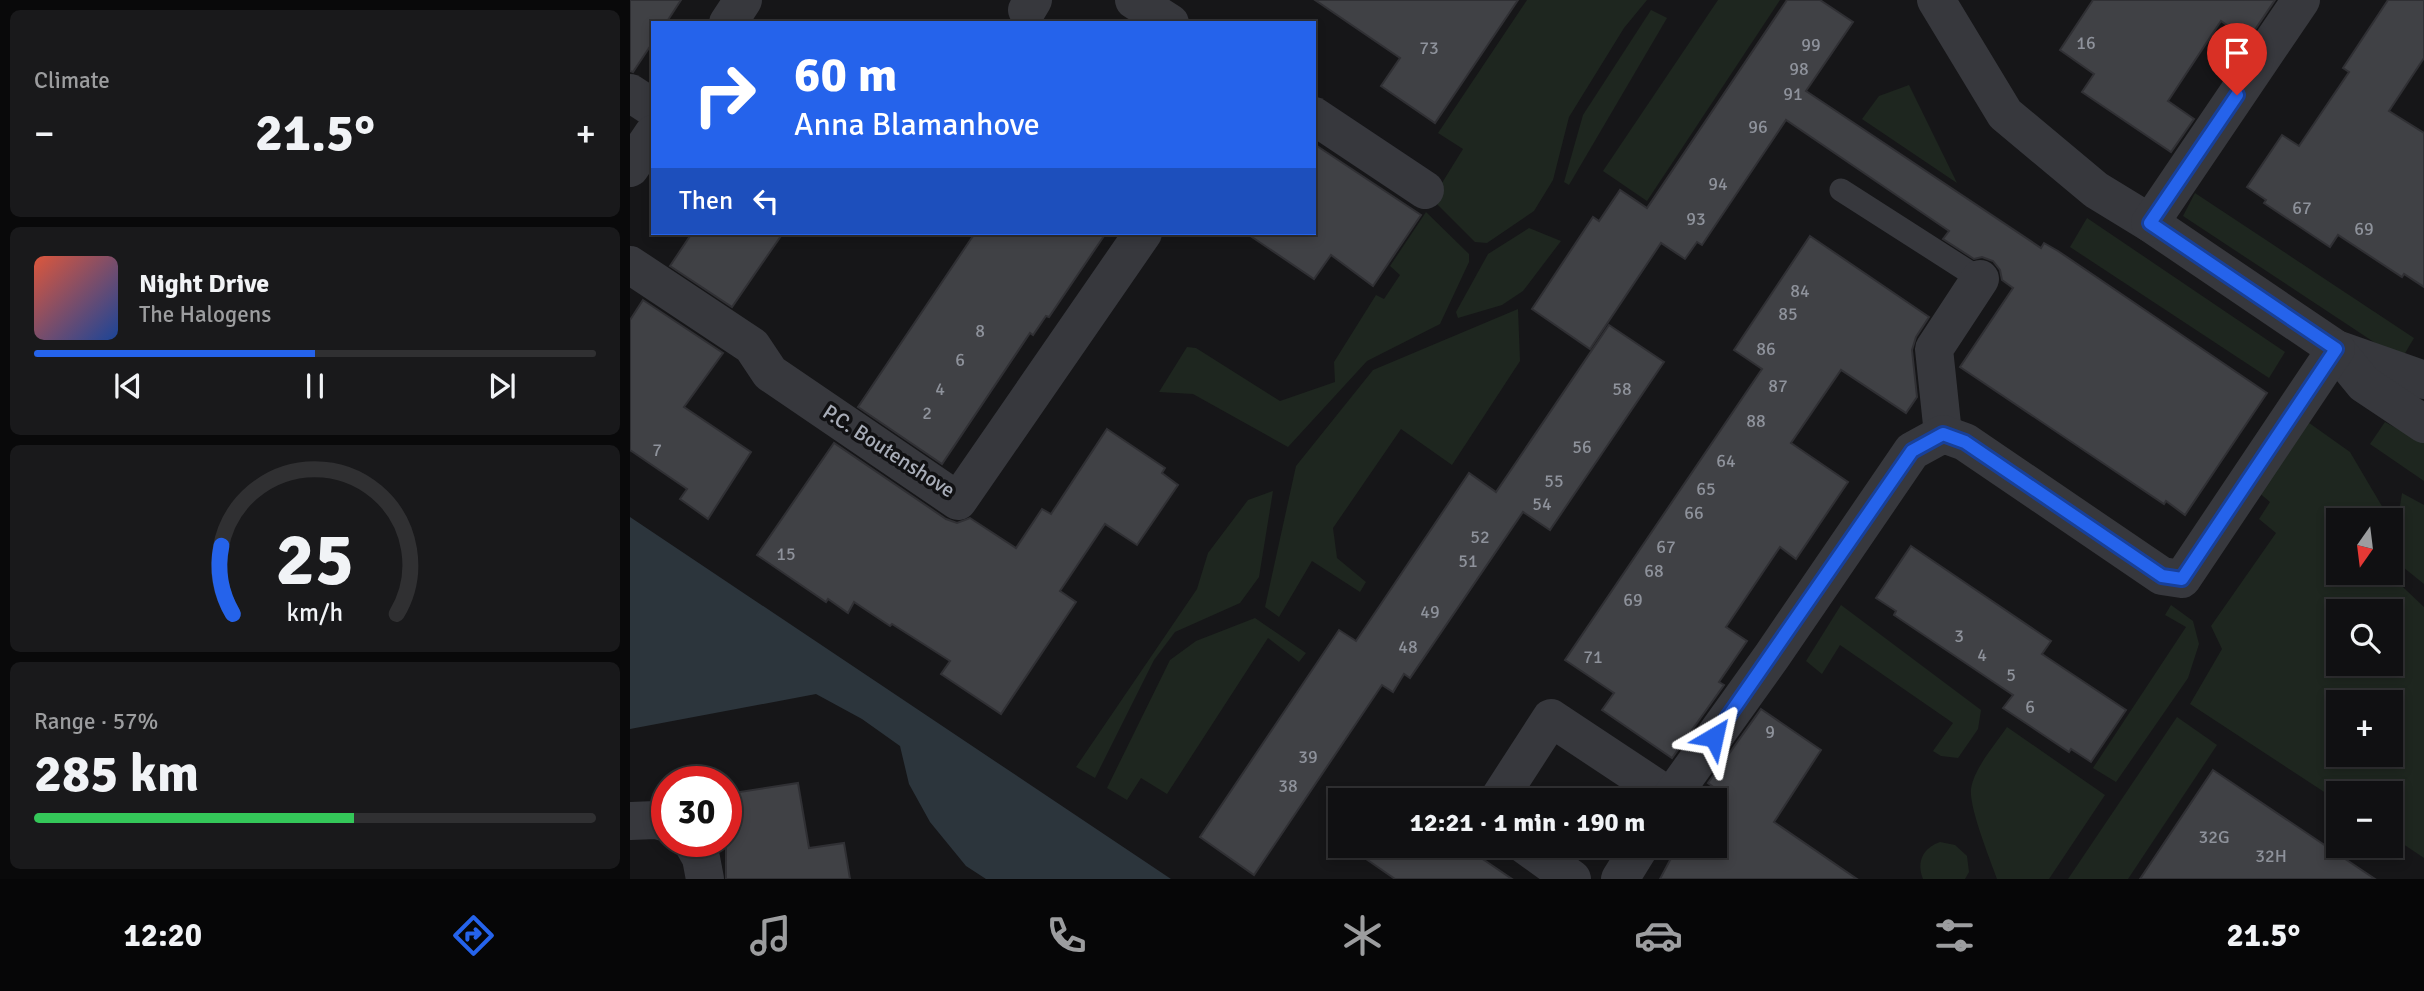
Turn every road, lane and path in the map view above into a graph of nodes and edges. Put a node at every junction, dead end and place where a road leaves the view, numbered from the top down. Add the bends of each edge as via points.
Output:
1 (743, 0) edge
2 (1133, 0) edge
3 (1936, 0) edge
4 (2301, 0) edge
5 (729, 21) edge
6 (1167, 21) edge
7 (630, 93) edge
8 (651, 107) edge
9 (1316, 117) edge
10 (651, 137) edge
11 (630, 168) edge
12 (1425, 190) dead end
13 (1841, 190) dead end
14 (2150, 223) junction
15 (1142, 235) edge
16 (630, 265) edge
17 (1980, 279) joint
18 (2336, 349) junction
19 (2424, 380) edge
20 (2424, 424) edge
21 (1943, 434) junction
22 (1506, 788) edge
23 (1653, 788) edge
24 (1677, 788) edge
25 (651, 820) edge
26 (630, 821) edge
27 (700, 857) edge
28 (1543, 858) edge
29 (1633, 858) edge
30 (705, 879) edge
31 (1572, 879) edge
32 (1620, 879) edge

1 - 5 street
2 - 6 street
3 - 14 street via 2005,114 2096,190
4 - 14 street
7 - 8 street
9 - 12 street
10 - 11 street
13 - 17 lane
14 - 18 street
15 - 16 street, P.C. Boutenshove via 958,501 770,373 752,346
17 - 21 street via 1934,349
18 - 19 street
18 - 20 street via 2364,384
18 - 21 street via 2182,579 2162,576 1965,442
21 - 24 street via 1912,451
22 - 23 street via 1551,718
25 - 26 street
27 - 30 street
28 - 31 street
29 - 32 street

